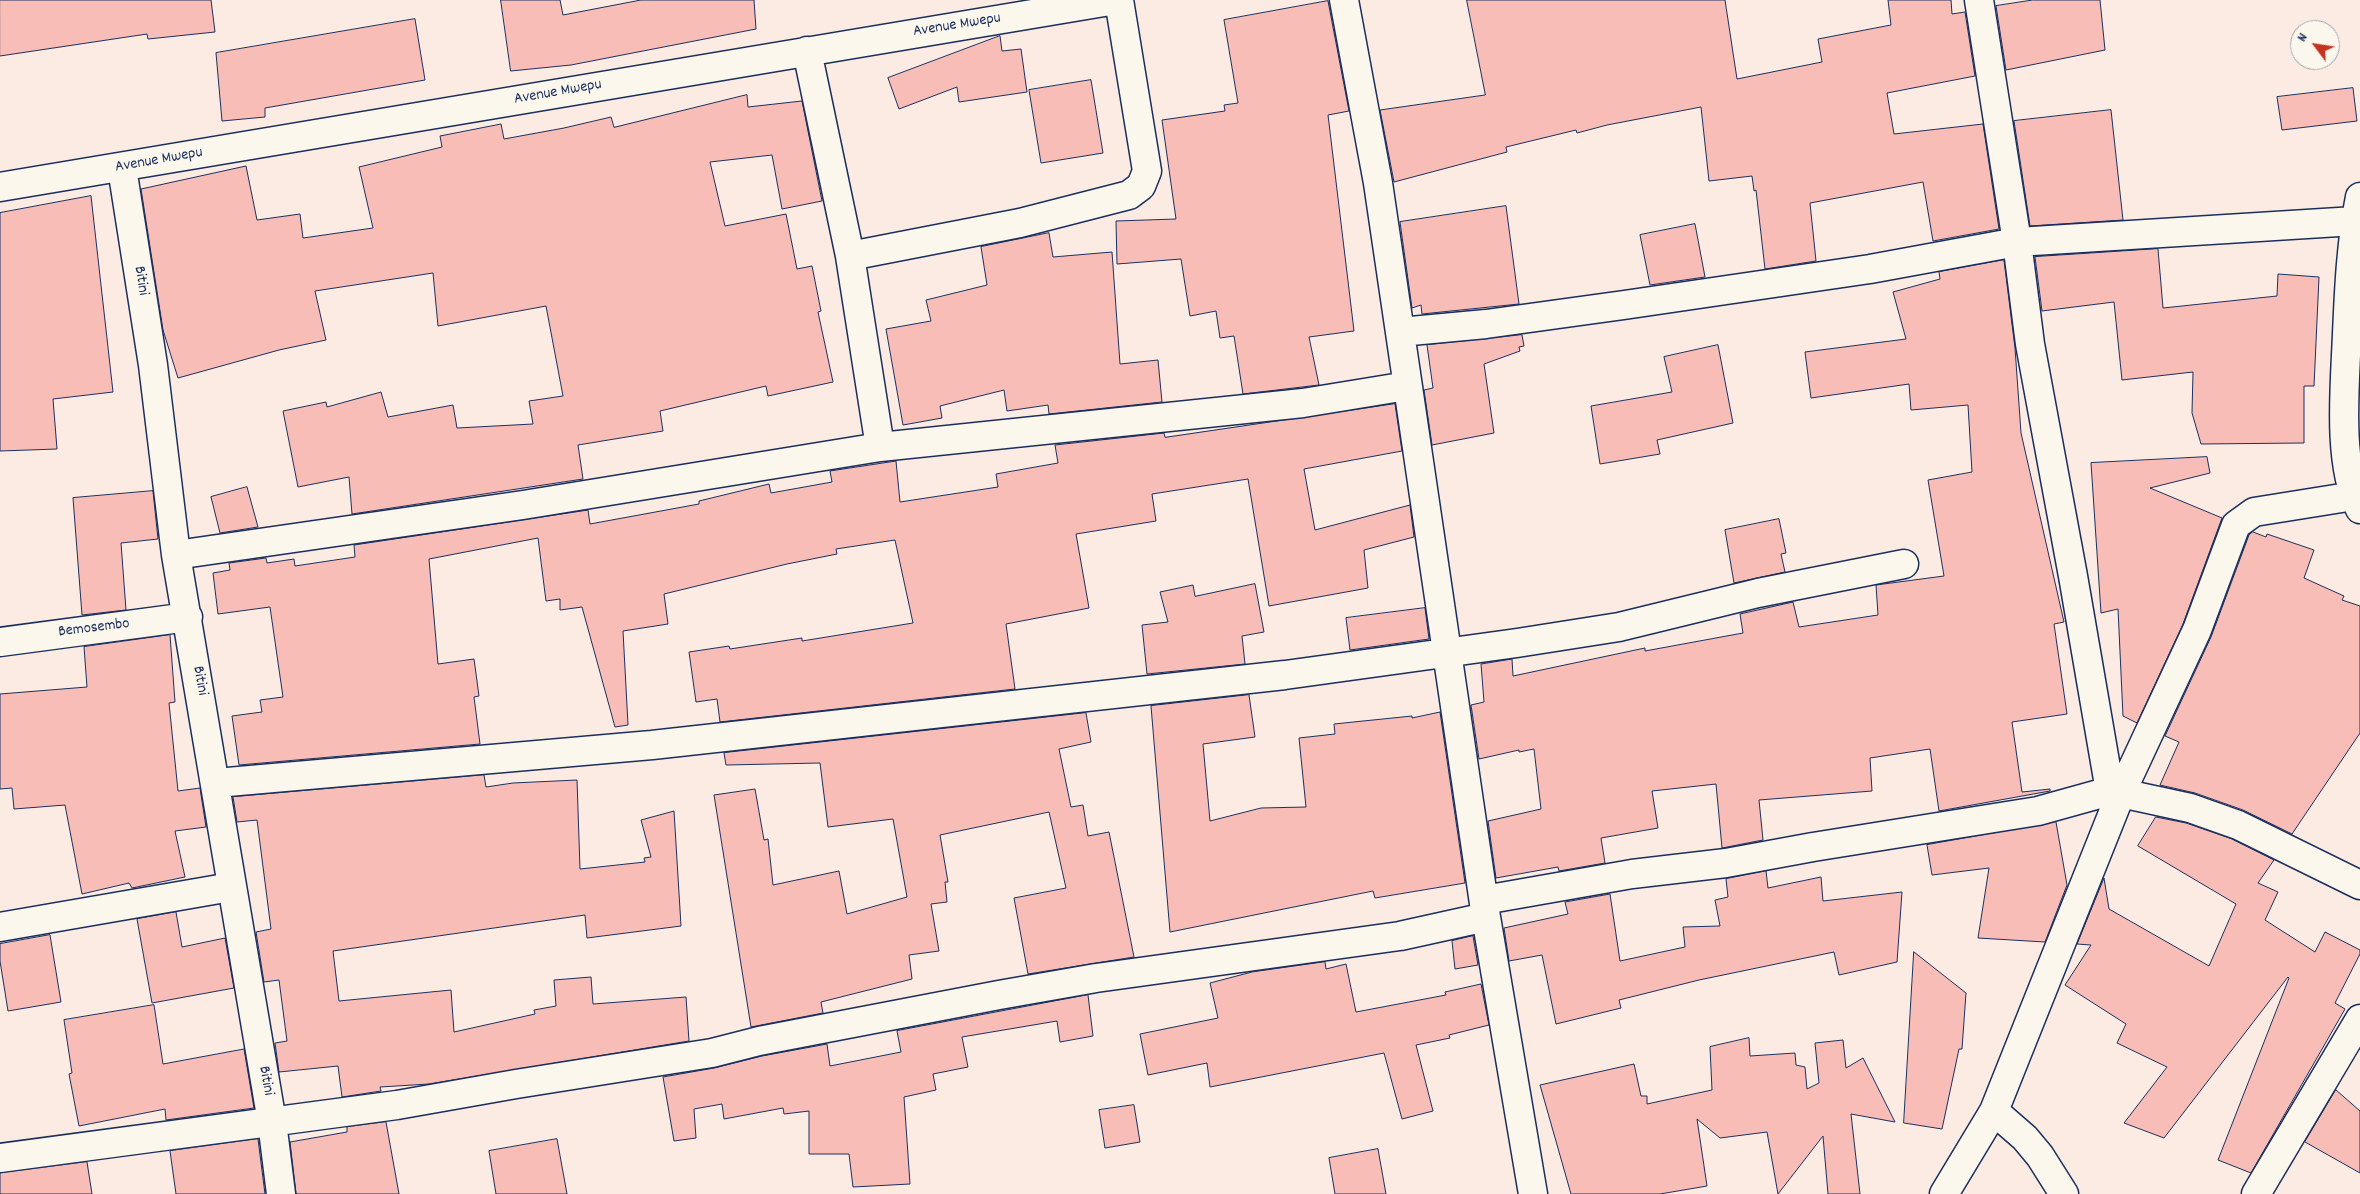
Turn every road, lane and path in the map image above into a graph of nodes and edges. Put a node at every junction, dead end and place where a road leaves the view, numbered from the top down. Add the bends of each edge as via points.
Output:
1 (1117, 0) edge
2 (1344, 0) edge
3 (1979, 0) edge
4 (807, 50) junction
5 (122, 168) junction
6 (0, 187) edge
7 (2358, 209) edge
8 (2017, 242) junction
9 (850, 256) junction
10 (1400, 332) junction
11 (1407, 386) junction
12 (880, 447) junction
13 (2357, 502) edge
14 (176, 555) junction
15 (1904, 564) dead end
16 (188, 617) junction
17 (0, 642) edge
18 (1446, 651) junction
19 (216, 783) junction
20 (2115, 792) junction
21 (2360, 885) edge
22 (231, 887) junction
23 (1485, 908) junction
24 (0, 927) edge
25 (2360, 1019) edge
26 (1994, 1110) junction
27 (272, 1122) junction
28 (0, 1158) edge
29 (281, 1194) edge
30 (1533, 1194) edge
31 (1944, 1194) edge
32 (2064, 1194) edge
33 (2256, 1194) edge

1 - 4 street, Avenue Mwepu
1 - 9 street via 1146,170 1141,186 1129,195 1020,223
2 - 10 street via 1378,182
3 - 8 street
4 - 5 street, Avenue Mwepu
4 - 9 street
5 - 6 street, Avenue Mwepu
5 - 14 street, Bitini via 153,365
7 - 8 street
7 - 13 street via 2350,269 2345,412 2345,442
8 - 10 street via 1624,306
8 - 20 street via 2030,344
9 - 12 street
10 - 11 street
11 - 12 street via 1304,403
11 - 18 street
12 - 14 street via 523,505
13 - 20 street via 2254,512 2236,525 2197,630
14 - 16 street, Bitini
15 - 18 street via 1758,593 1619,626
16 - 17 street, Bemosembo
16 - 19 street, Bitini
18 - 19 street via 1285,675 652,745
18 - 23 street
19 - 22 street, Bitini
20 - 21 street via 2190,808 2238,825
20 - 23 street via 2038,811 1726,863 1632,874
20 - 26 street
22 - 24 street
22 - 27 street, Bitini
23 - 27 street via 1400,936 1096,978 759,1041 712,1053 398,1105
23 - 30 street
25 - 33 street
26 - 31 street
26 - 32 street via 2025,1138
27 - 28 street
27 - 29 street, Bitini

